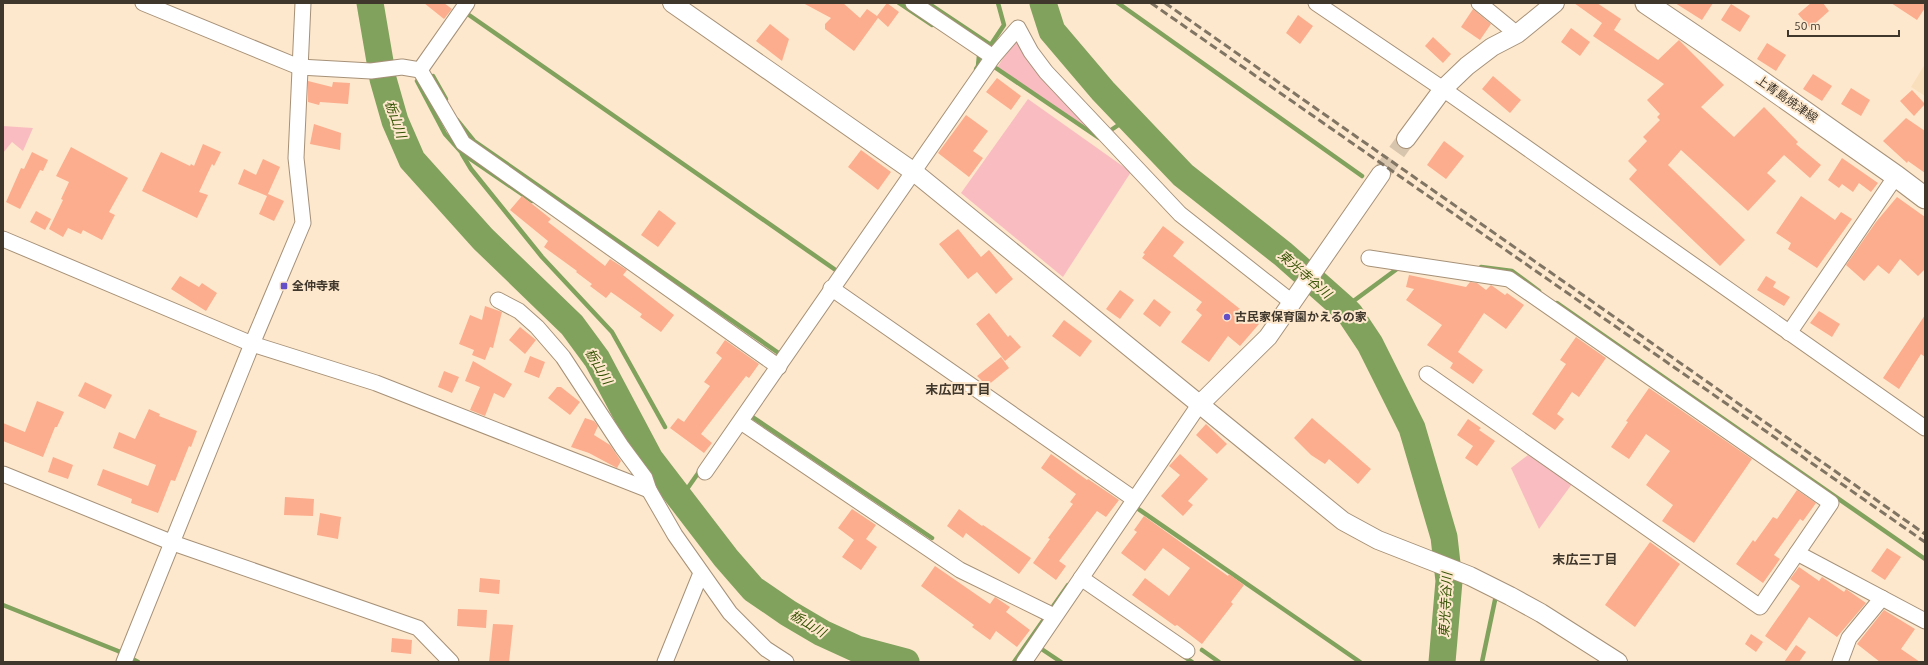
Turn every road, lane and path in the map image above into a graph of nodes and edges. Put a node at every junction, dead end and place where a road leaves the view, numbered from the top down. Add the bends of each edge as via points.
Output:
1 (143, 3) edge
2 (303, 3) edge
3 (467, 3) edge
4 (672, 3) edge
5 (913, 3) edge
6 (1316, 3) edge
7 (1479, 3) edge
8 (1555, 3) edge
9 (1659, 7) edge
10 (1517, 34) junction
11 (993, 57) junction
12 (299, 67) junction
13 (420, 70) junction
14 (1443, 89) junction
15 (1406, 139) tunnel mouth
16 (914, 172) junction
17 (1381, 174) tunnel mouth
18 (1896, 176) junction
19 (1925, 198) edge
20 (3, 239) edge
21 (1369, 258) dead end
22 (831, 288) junction
23 (498, 300) dead end
24 (1295, 300) junction
25 (1789, 333) junction
26 (252, 344) junction
27 (778, 367) junction
28 (1427, 374) dead end
29 (1199, 405) junction
30 (741, 422) junction
31 (1925, 428) edge
32 (705, 472) dead end
33 (3, 474) edge
34 (649, 490) junction
35 (1134, 500) junction
36 (173, 543) junction
37 (1797, 553) junction
38 (701, 573) junction
39 (1081, 578) junction
40 (1882, 598) junction
41 (1054, 616) junction
42 (1925, 621) edge
43 (1187, 651) dead end
44 (124, 662) edge
45 (451, 662) edge
46 (665, 662) edge
47 (786, 662) edge
48 (1024, 662) edge
49 (1618, 662) edge
50 (1840, 662) edge

1 - 12 street
2 - 12 street
3 - 13 street
4 - 16 street
5 - 11 street
6 - 14 street
7 - 10 street
8 - 10 street
9 - 18 main road, 上青島焼津線
10 - 14 street via 1467,66
11 - 16 street
11 - 24 street via 1018,28 1046,72 1180,214
12 - 13 street via 371,71 402,67
12 - 26 street via 296,158 303,223
13 - 27 street via 463,143
14 - 15 street
14 - 25 street
16 - 22 street
16 - 29 street
17 - 24 street
18 - 19 main road, 上青島焼津線
18 - 25 street
20 - 26 street
21 - 37 street via 1509,279 1831,503
22 - 27 street
22 - 35 street
23 - 34 street via 532,323 563,357 622,447 646,478
24 - 29 street via 1268,337
25 - 31 street
26 - 34 street via 376,383
26 - 36 street
27 - 30 street
28 - 37 street via 1760,606
29 - 35 street
29 - 49 street via 1343,521 1378,540 1470,576 1540,613
30 - 32 street
30 - 41 street via 960,570
33 - 36 street
34 - 38 street via 675,536
35 - 39 street
36 - 44 street
36 - 45 street via 418,628
37 - 40 street
38 - 46 street
38 - 47 street via 730,613 766,649
39 - 41 street
39 - 43 street
40 - 42 street
40 - 50 street via 1849,638
41 - 48 street

